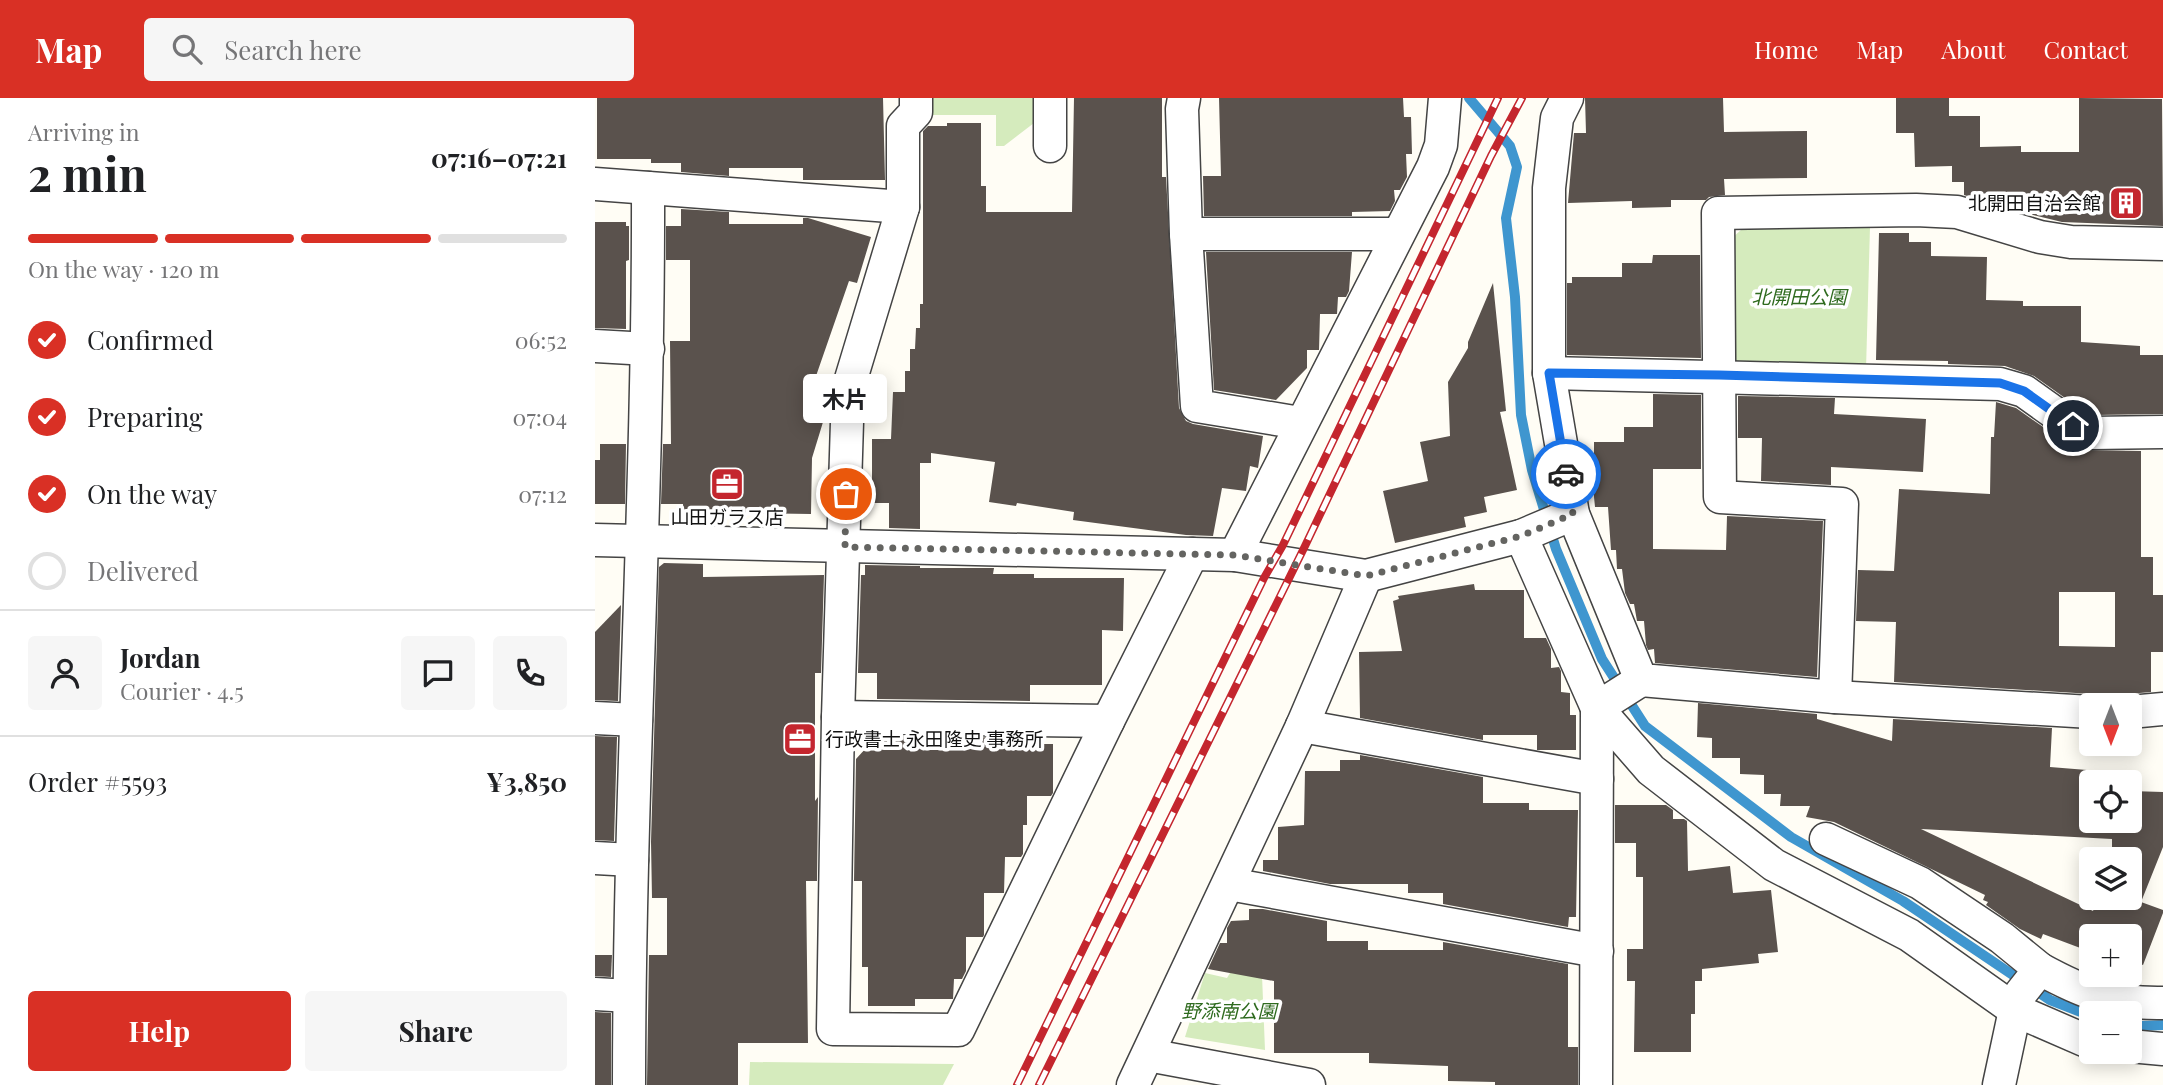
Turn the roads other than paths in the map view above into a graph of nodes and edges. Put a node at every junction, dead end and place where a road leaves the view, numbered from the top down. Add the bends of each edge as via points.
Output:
1 (916, 98) edge
2 (1050, 98) edge
3 (1184, 98) edge
4 (1567, 98) edge
5 (1439, 106) edge
6 (1050, 146) dead end
7 (595, 184) edge
8 (648, 188) junction
9 (903, 207) junction
10 (1187, 234) junction
11 (1398, 234) junction
12 (2163, 244) edge
13 (595, 346) edge
14 (648, 349) junction
15 (1549, 373) junction
16 (1719, 375) junction
17 (1300, 423) junction
18 (2163, 432) edge
19 (1548, 525) junction
20 (595, 540) edge
21 (643, 541) junction
22 (845, 547) junction
23 (1192, 554) junction
24 (1235, 555) junction
25 (1366, 576) junction
26 (1619, 694) junction
27 (1835, 697) junction
28 (2163, 709) edge
29 (2079, 711) edge
30 (2142, 711) edge
31 (838, 717) junction
32 (595, 718) edge
33 (636, 720) junction
34 (1108, 721) junction
35 (1302, 726) junction
36 (1597, 779) junction
37 (1826, 839) dead end
38 (595, 858) edge
39 (632, 860) junction
40 (1229, 884) junction
41 (1597, 950) junction
42 (2027, 987) junction
43 (595, 994) edge
44 (629, 996) junction
45 (2163, 1003) edge
46 (2079, 1032) edge
47 (2142, 1047) edge
48 (2163, 1049) edge
49 (1148, 1055) junction
50 (629, 1085) edge
51 (1133, 1085) edge
52 (1309, 1085) edge
53 (1596, 1085) edge
54 (1999, 1085) edge

1 - 9 street via 916,112 903,125
2 - 6 street
3 - 10 street
4 - 15 street via 1557,118 1549,188
5 - 11 street via 1441,145
7 - 8 street
8 - 9 street
8 - 14 street
9 - 22 street via 848,389
10 - 11 street
10 - 17 street via 1197,406
11 - 17 street
12 - 16 street via 2071,242 1957,212 1718,213
13 - 14 street
14 - 21 street
15 - 16 street
15 - 19 street
16 - 18 street via 2000,383 2024,391 2073,426 2091,433
16 - 27 street via 1720,497 1842,504
17 - 24 street
19 - 25 street
19 - 26 street
19 - 26 street
20 - 21 street
21 - 22 street
21 - 33 street
22 - 23 street
22 - 31 street
23 - 24 street
23 - 34 street
24 - 25 street
25 - 35 street
26 - 27 street
26 - 36 street
26 - 42 street via 1651,769 1774,864 1909,935
27 - 29 street
28 - 30 street
31 - 34 street
31 - 34 street via 833,1029 958,1030
32 - 33 street
33 - 39 street
35 - 36 street
35 - 40 street
36 - 41 street
37 - 42 street via 1920,883 2002,939
38 - 39 street
39 - 44 street
40 - 41 street
40 - 49 street
41 - 53 street
42 - 45 street via 2076,988 2114,1001
42 - 46 street
42 - 54 street
43 - 44 street
44 - 50 street
47 - 48 street
49 - 51 street
49 - 52 street

